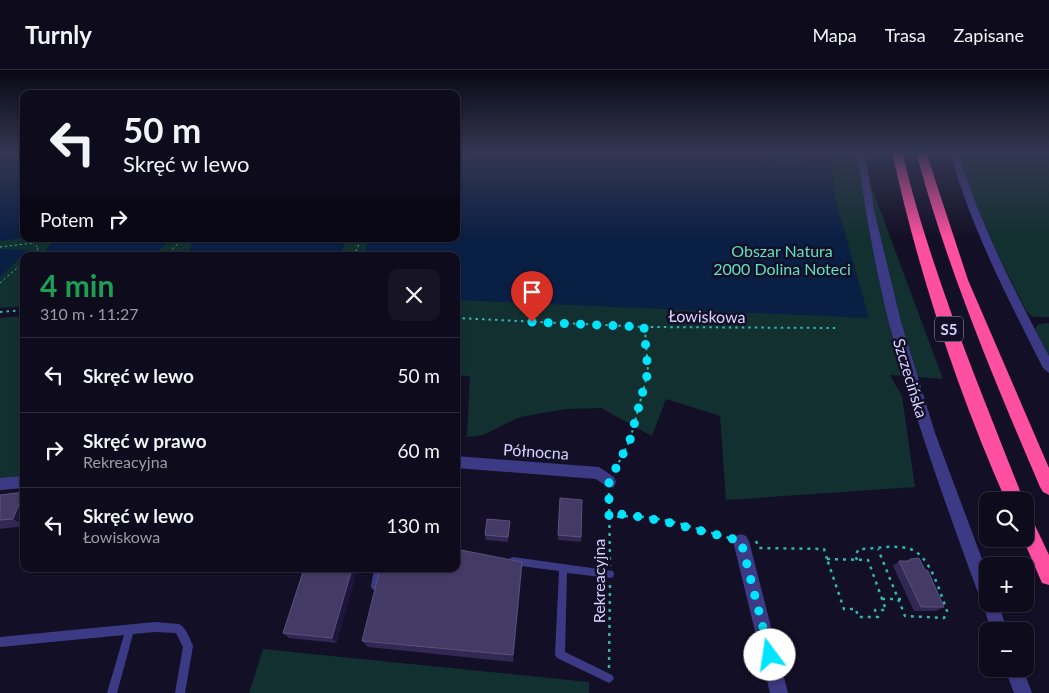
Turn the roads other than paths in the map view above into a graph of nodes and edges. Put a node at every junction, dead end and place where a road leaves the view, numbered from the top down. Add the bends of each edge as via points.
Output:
1 (866, 181) edge
2 (904, 181) edge
3 (929, 181) edge
4 (963, 181) edge
5 (1049, 368) edge
6 (460, 462) edge
7 (20, 482) edge
8 (609, 482) road end
9 (0, 484) edge
10 (1049, 487) edge
11 (1011, 492) edge
12 (749, 541) road end
13 (1034, 543) edge
14 (505, 560) edge
15 (563, 568) junction
16 (377, 572) edge
17 (979, 572) edge
18 (610, 574) road end
19 (1049, 576) edge
20 (375, 586) edge
21 (130, 629) junction
22 (0, 642) edge
23 (1017, 677) edge
24 (609, 678) road end
25 (112, 693) edge
26 (180, 693) edge
27 (779, 693) edge
28 (1023, 693) edge

1 - 17 street, Szczecińska via 878,255 912,388
2 - 11 highway, S5 via 931,278
3 - 10 highway, S5 via 962,284 996,370
4 - 5 street via 978,221
6 - 8 street, Północna via 599,473
7 - 9 street
12 - 27 street
13 - 19 highway
14 - 15 lane
15 - 18 lane
15 - 24 lane via 560,654
16 - 20 lane
21 - 22 lane
21 - 25 lane
21 - 26 lane via 180,629 188,646
23 - 28 street

